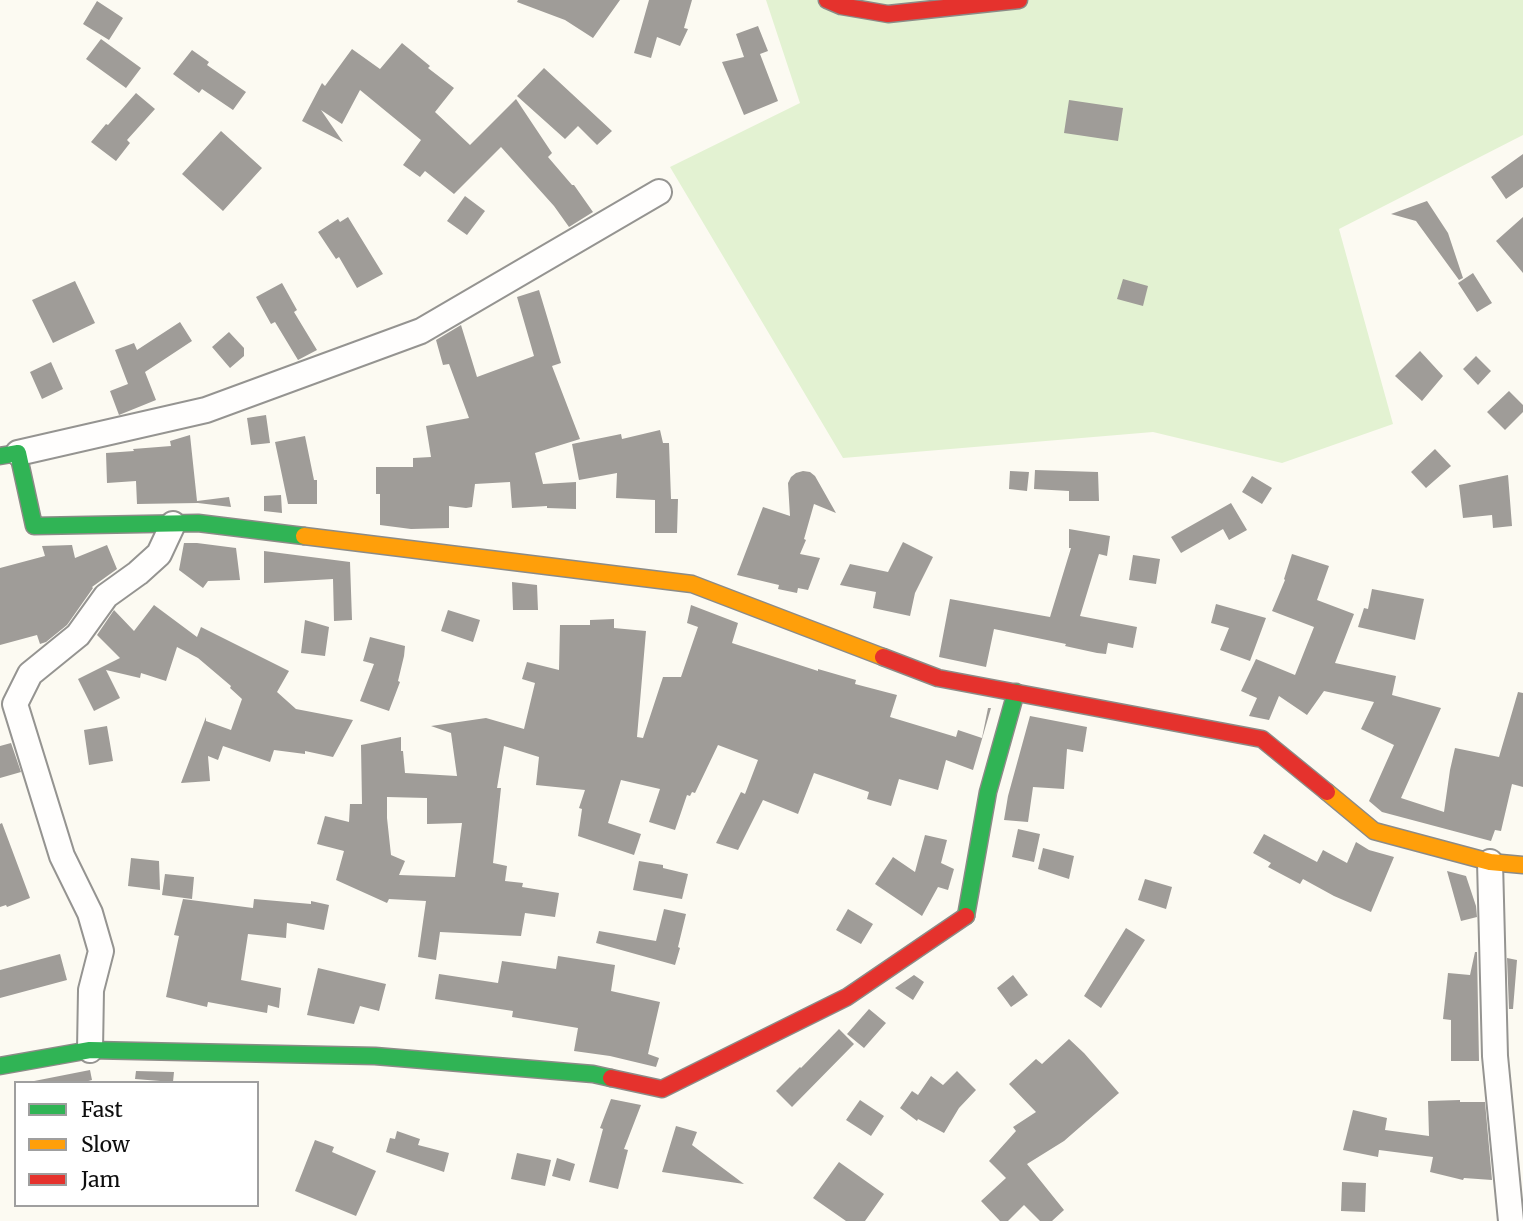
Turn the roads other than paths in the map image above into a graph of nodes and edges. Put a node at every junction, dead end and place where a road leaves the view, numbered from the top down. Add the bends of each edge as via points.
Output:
1 (827, 0) edge
2 (1019, 0) edge
3 (659, 192) dead end
4 (9, 455) edge
5 (173, 524) junction
6 (1016, 692) junction
7 (1490, 862) junction
8 (1523, 865) edge
9 (90, 1051) junction
10 (0, 1066) edge
11 (1511, 1221) edge

1 - 2 street via 888,13
3 - 4 street via 421,331 206,410
4 - 5 street via 34,526
5 - 6 street via 198,523 692,584 938,678
5 - 9 street via 159,554 107,597 78,635 30,674 15,704 62,856 90,913 101,951 91,990
6 - 7 street via 1262,739 1374,831
6 - 9 street via 988,792 967,915 847,997 662,1089 593,1074 375,1056
7 - 8 street
7 - 11 street via 1495,1056
9 - 10 street

